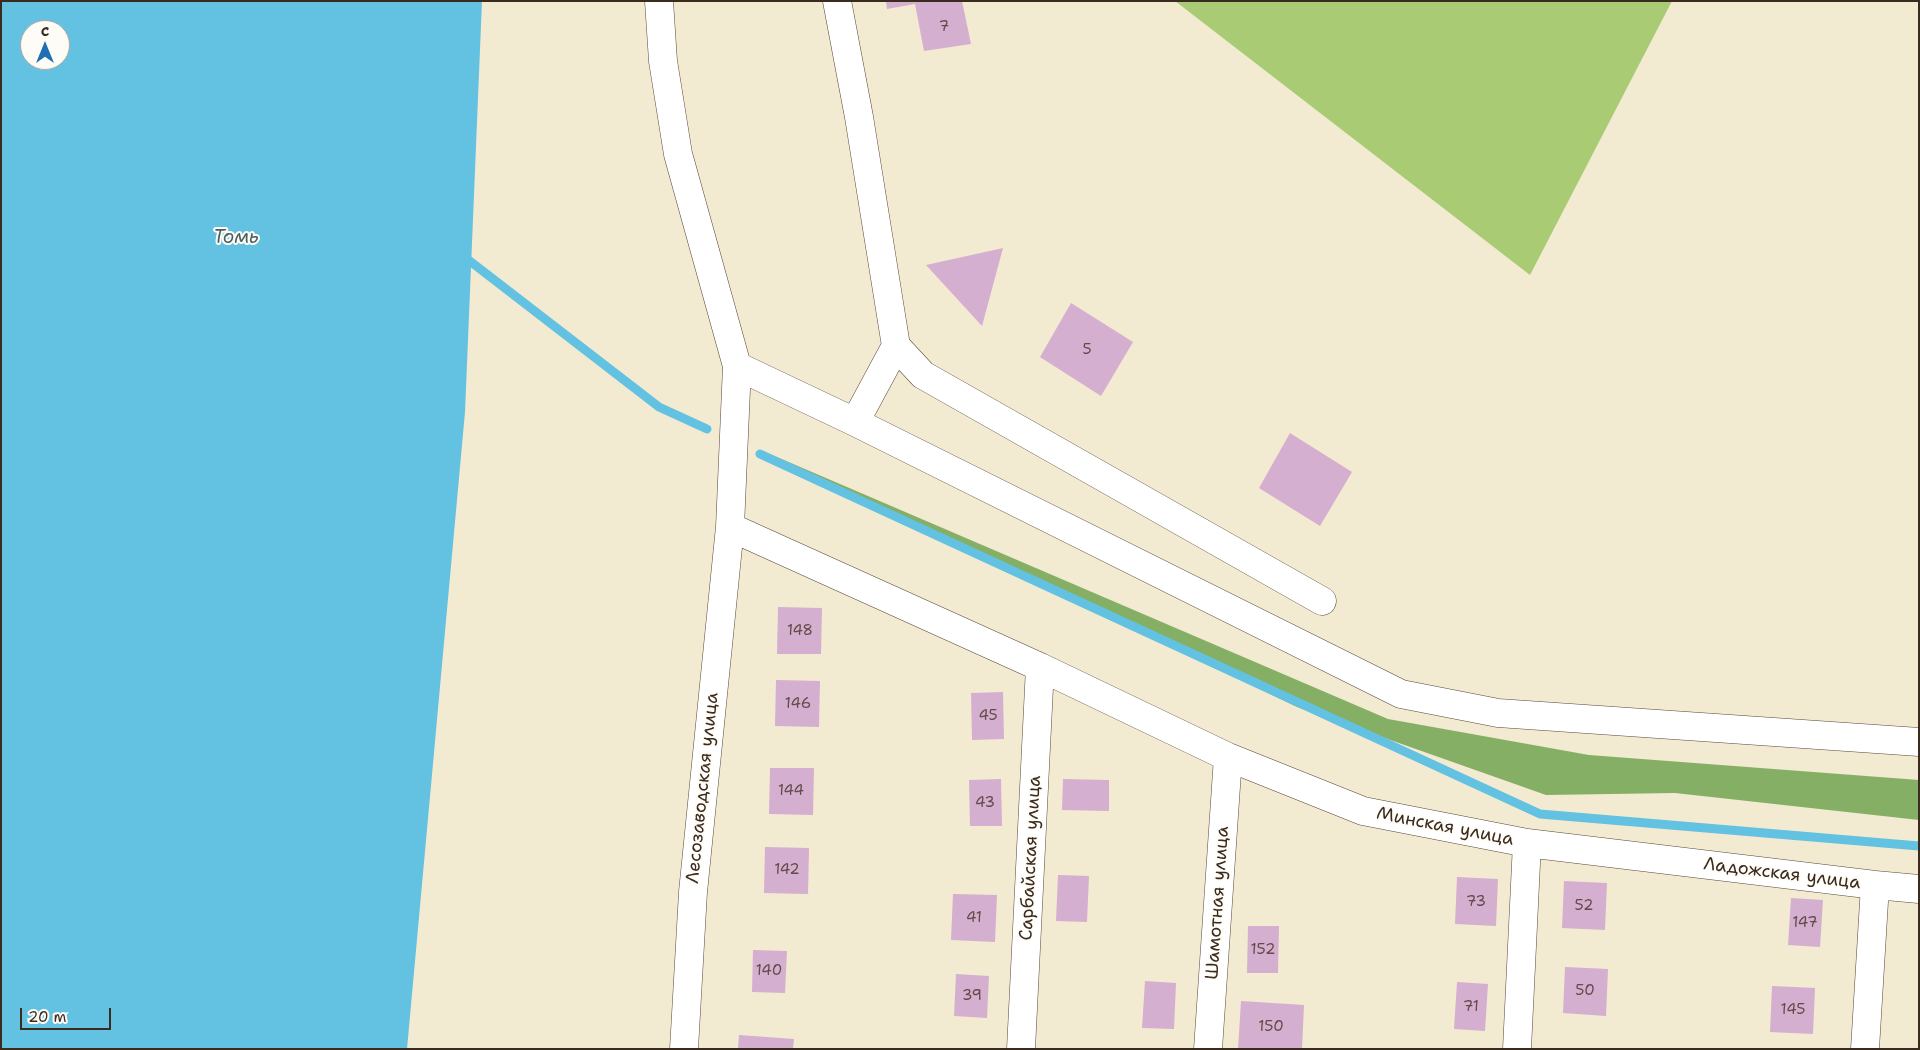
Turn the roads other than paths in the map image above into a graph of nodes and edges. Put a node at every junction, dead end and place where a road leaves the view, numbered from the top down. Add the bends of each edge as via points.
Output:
1 (659, 1) edge
2 (837, 1) edge
3 (896, 346) junction
4 (736, 366) junction
5 (855, 422) junction
6 (730, 527) junction
7 (1322, 601) dead end
8 (1040, 667) junction
9 (1919, 742) edge
10 (1228, 758) junction
11 (1527, 843) junction
12 (1875, 885) junction
13 (1919, 889) edge
14 (684, 1049) edge
15 (1021, 1049) edge
16 (1208, 1049) edge
17 (1517, 1049) edge
18 (1865, 1049) edge

1 - 4 street, Лесозаводская улица via 663,61 678,154
2 - 3 street
3 - 5 street
3 - 7 street via 923,375
4 - 5 street
4 - 6 street, Лесозаводская улица
5 - 9 street via 1400,694 1498,713
6 - 8 street, Минская улица
6 - 14 street, Лесозаводская улица via 692,892
8 - 10 street, Минская улица
8 - 15 street, Сарбайская улица
10 - 11 street, Минская улица via 1362,811
10 - 16 street, Шамотная улица
11 - 12 street, Ладожская улица
11 - 17 street, Минская улица
12 - 13 street
12 - 18 street, Ладожская улица

